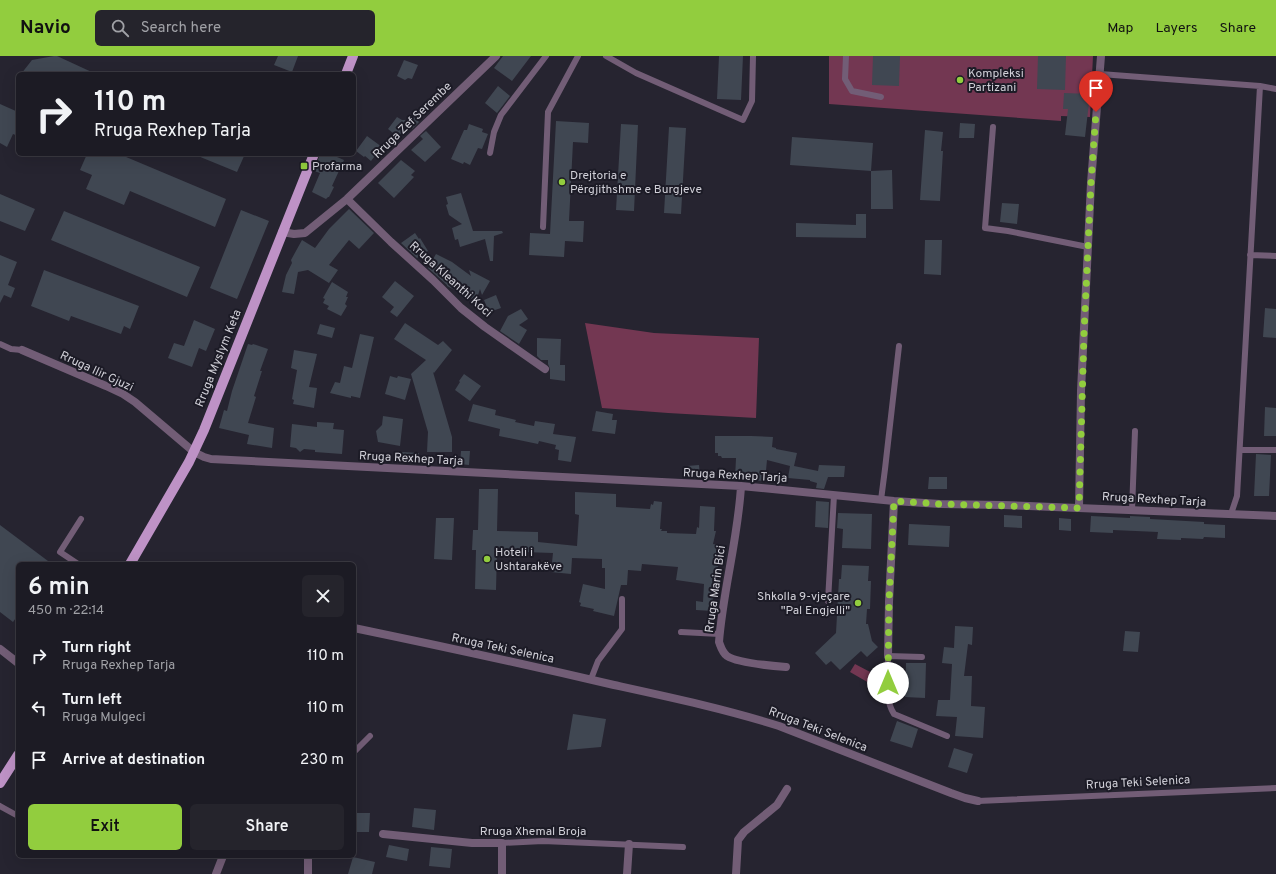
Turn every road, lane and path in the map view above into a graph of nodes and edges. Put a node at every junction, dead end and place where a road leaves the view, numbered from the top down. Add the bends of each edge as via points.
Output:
1 (353, 56) edge
2 (496, 56) edge
3 (546, 56) edge
4 (578, 56) edge
5 (606, 56) edge
6 (753, 56) edge
7 (846, 56) edge
8 (1100, 56) edge
9 (347, 72) edge
10 (1100, 74) junction
11 (1260, 86) junction
12 (1276, 89) edge
13 (881, 97) dead end
14 (993, 127) dead end
15 (490, 153) dead end
16 (313, 156) edge
17 (347, 199) junction
18 (543, 227) dead end
19 (282, 232) junction
20 (1088, 247) junction
21 (1250, 255) junction
22 (1276, 256) edge
23 (0, 344) edge
24 (899, 346) dead end
25 (22, 350) joint
26 (545, 369) dead end
27 (1135, 431) dead end
28 (1240, 450) junction
29 (1276, 450) edge
30 (194, 452) junction
31 (741, 486) junction
32 (834, 495) junction
33 (881, 500) junction
34 (894, 501) junction
35 (1079, 508) junction
36 (1132, 510) junction
37 (1231, 514) junction
38 (1276, 516) edge
39 (81, 519) dead end
40 (75, 562) edge
41 (131, 562) edge
42 (622, 599) dead end
43 (828, 601) dead end
44 (356, 628) edge
45 (681, 632) dead end
46 (720, 634) junction
47 (0, 649) edge
48 (888, 656) junction
49 (922, 657) dead end
50 (16, 661) edge
51 (786, 667) dead end
52 (591, 679) junction
53 (370, 736) dead end
54 (947, 736) dead end
55 (356, 750) edge
56 (16, 758) edge
57 (0, 783) edge
58 (1276, 788) edge
59 (787, 790) dead end
60 (978, 801) joint
61 (0, 806) edge
62 (16, 815) edge
63 (383, 834) dead end
64 (502, 843) junction
65 (629, 844) junction
66 (684, 847) dead end
67 (222, 858) edge
68 (308, 858) edge
69 (216, 874) edge
70 (308, 874) edge
71 (502, 874) edge
72 (627, 874) edge
73 (736, 874) edge

1 - 9 main road
2 - 17 street, Rruga Zef Serembe
3 - 15 lane via 501,115
4 - 18 lane via 548,112
5 - 6 lane via 636,73 743,120 752,101
7 - 13 lane via 845,79 852,91
8 - 10 street
10 - 11 lane
10 - 20 street via 1094,124
11 - 12 lane
11 - 21 lane
14 - 20 lane via 984,228
16 - 19 main road, Rruga Myslym Keta
17 - 19 street, Rruga Zef Serembe via 305,233
17 - 26 street, Rruga Kleanthi Koci via 461,308
19 - 30 main road, Rruga Myslym Keta
20 - 35 street via 1081,391
21 - 22 lane
21 - 28 lane
23 - 25 lane, Rruga Ilir Gjuzi
24 - 33 lane
25 - 30 street, Rruga Ilir Gjuzi via 123,394
27 - 36 lane
28 - 29 lane
28 - 37 lane via 1237,496
30 - 31 street, Rruga Rexhep Tarja via 211,459
30 - 41 main road, Rruga Myslym Keta
31 - 32 street, Rruga Rexhep Tarja
31 - 46 street, Rruga Marin Bici
32 - 33 street, Rruga Rexhep Tarja
32 - 43 lane
33 - 34 street, Rruga Rexhep Tarja
34 - 35 street, Rruga Rexhep Tarja
34 - 48 street
35 - 36 street, Rruga Rexhep Tarja
36 - 37 street, Rruga Rexhep Tarja
37 - 38 street, Rruga Rexhep Tarja
39 - 40 lane via 60,552
42 - 52 lane via 622,629 598,661
44 - 52 street, Rruga Teki Selenica
45 - 46 lane
46 - 51 street, Rruga Marin Bici via 719,642 727,656 763,665
47 - 50 street
48 - 49 lane
48 - 54 lane via 888,697 894,714
52 - 60 street, Rruga Teki Selenica via 766,722
53 - 55 lane
56 - 57 main road
58 - 60 lane, Rruga Teki Selenica
59 - 73 street via 777,805 738,840
61 - 62 lane
63 - 64 street, Rruga Xhemal Broja via 458,842
64 - 65 lane, Rruga Xhemal Broja via 543,841
64 - 71 street
65 - 66 lane, Rruga Xhemal Broja
65 - 72 street
67 - 69 street
68 - 70 street

